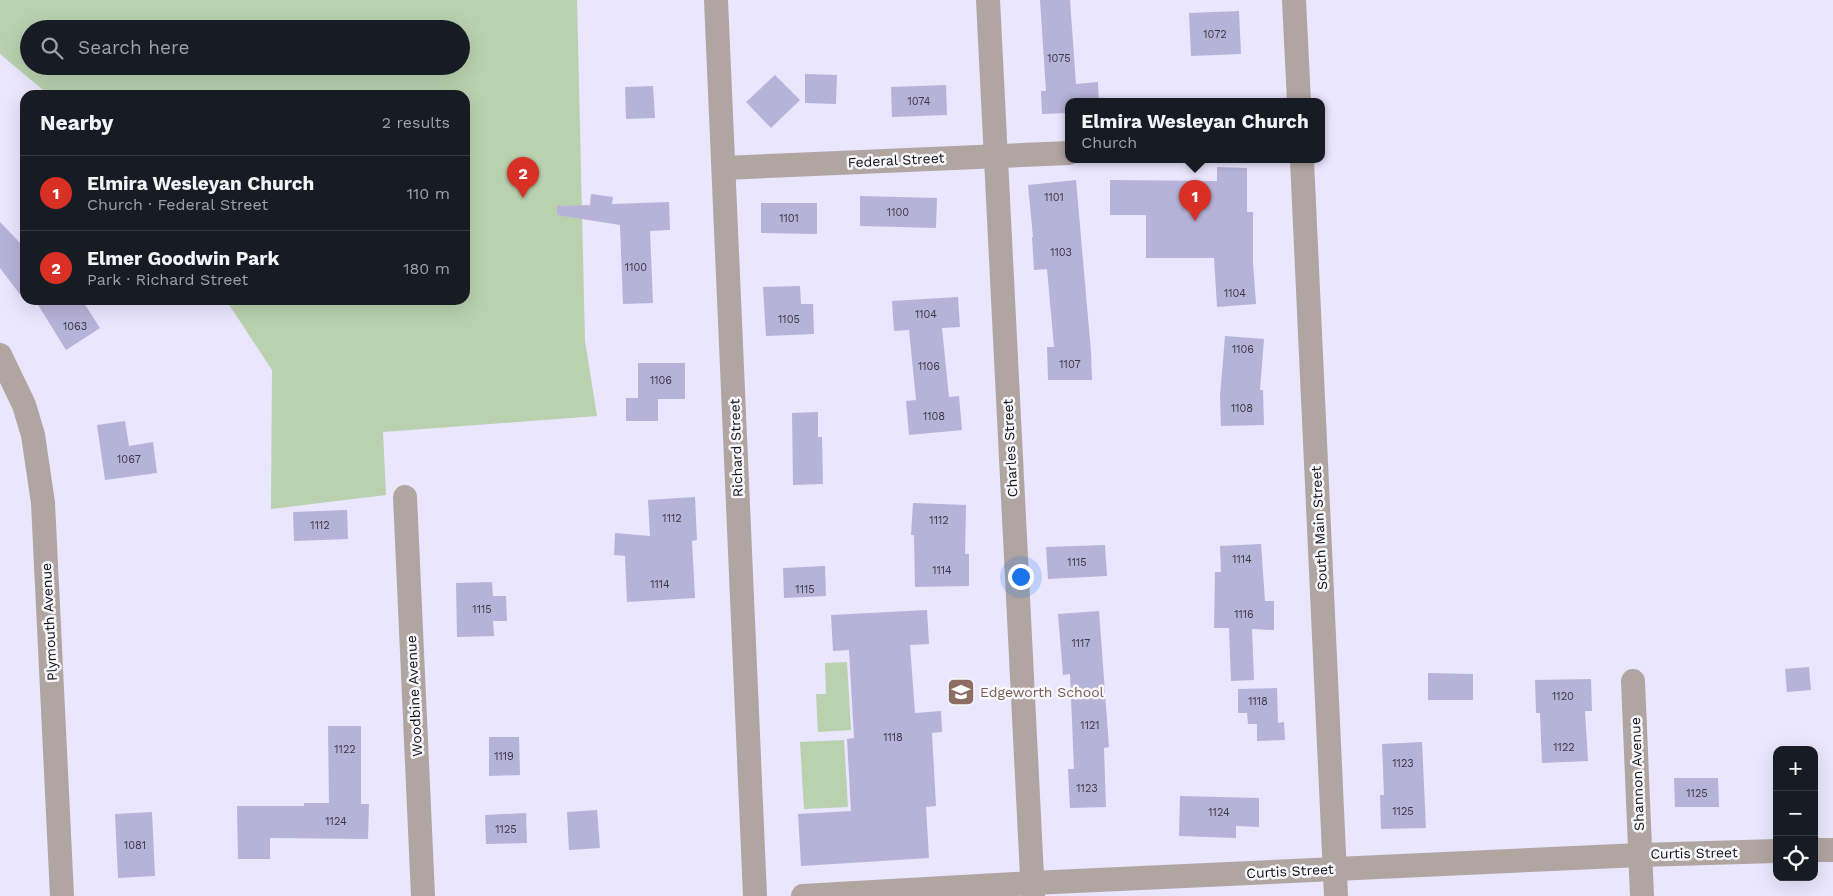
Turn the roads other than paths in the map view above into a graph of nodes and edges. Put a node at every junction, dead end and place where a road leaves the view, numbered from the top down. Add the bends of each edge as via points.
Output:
1 (716, 0) edge
2 (988, 0) edge
3 (1294, 0) edge
4 (1299, 98) edge
5 (1065, 153) edge
6 (994, 156) junction
7 (1302, 163) edge
8 (724, 168) junction
9 (0, 355) edge
10 (405, 497) dead end
11 (1633, 681) dead end
12 (1818, 850) edge
13 (1833, 850) edge
14 (1773, 851) edge
15 (1640, 855) junction
16 (1335, 870) junction
17 (1032, 890) edge
18 (62, 896) edge
19 (423, 896) edge
20 (755, 896) edge
21 (803, 896) edge
22 (1336, 896) edge
23 (1642, 896) edge

1 - 8 street, Richard Street
2 - 6 street, Charles Street
3 - 4 street
5 - 6 street, Federal Street
6 - 8 street, Federal Street
6 - 17 street, Charles Street
7 - 16 street, South Main Street
8 - 20 street, Richard Street
9 - 18 street, Plymouth Avenue via 24,406 33,435 43,503
10 - 19 street, Woodbine Avenue
11 - 15 street, Shannon Avenue
12 - 13 street
14 - 15 street, Curtis Street
15 - 16 street, Curtis Street
15 - 23 street, Shannon Avenue
16 - 17 street, Curtis Street
16 - 22 street, South Main Street
17 - 21 street, Curtis Street

